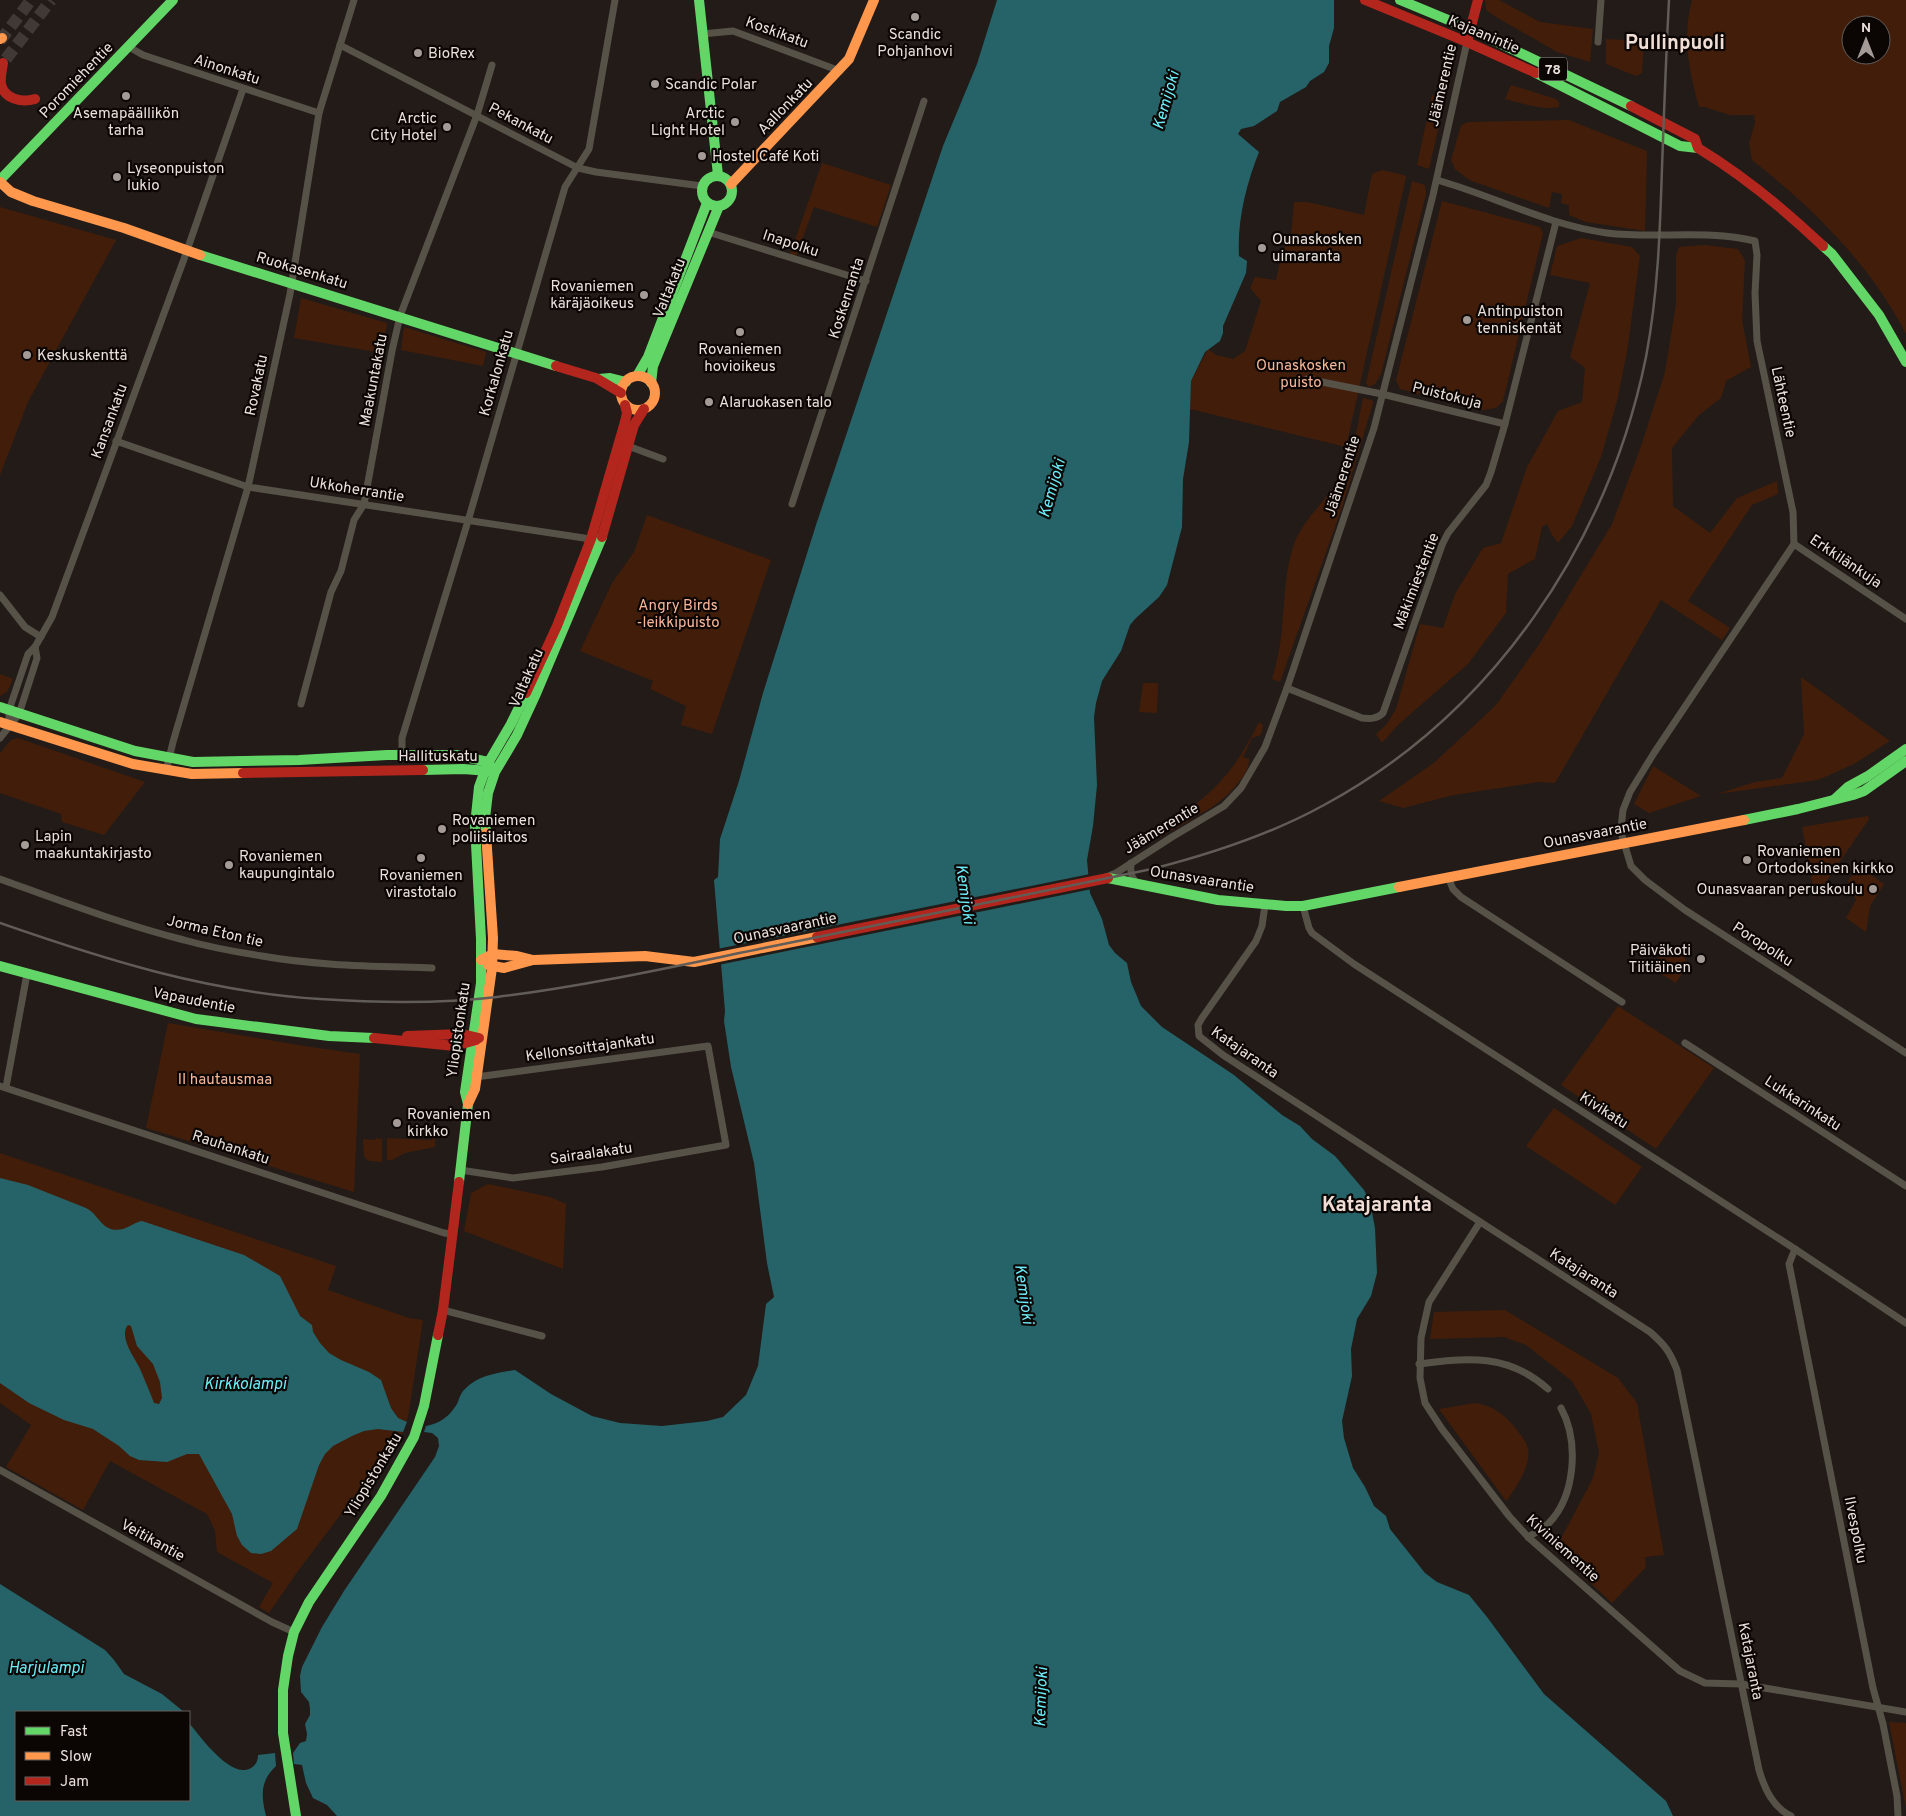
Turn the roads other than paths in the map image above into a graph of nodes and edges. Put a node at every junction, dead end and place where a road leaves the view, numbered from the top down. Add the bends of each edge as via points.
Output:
1 (173, 0) edge
2 (354, 0) edge
3 (615, 0) edge
4 (699, 0) edge
5 (874, 0) edge
6 (1400, 0) edge
7 (1478, 0) edge
8 (1601, 0) edge
9 (1370, 2) edge
10 (1470, 29) junction
11 (702, 34) junction
12 (1467, 42) junction
13 (1598, 42) dead end
14 (340, 45) junction
15 (129, 47) junction
16 (3, 63) tunnel mouth
17 (492, 65) dead end
18 (840, 71) junction
19 (243, 89) junction
20 (924, 101) dead end
21 (0, 102) edge
22 (319, 113) junction
23 (477, 115) junction
24 (1698, 148) junction
25 (578, 168) junction
26 (718, 175) junction
27 (1437, 180) junction
28 (0, 181) edge
29 (731, 184) junction
30 (702, 186) junction
31 (708, 203) junction
32 (719, 206) junction
33 (1556, 222) junction
34 (708, 232) junction
35 (186, 251) junction
36 (866, 281) junction
37 (292, 282) junction
38 (400, 316) junction
39 (516, 353) junction
40 (1906, 362) edge
41 (637, 376) junction
42 (599, 379) junction
43 (1307, 379) dead end
44 (626, 382) junction
45 (651, 383) junction
46 (620, 393) junction
47 (1382, 394) junction
48 (625, 405) junction
49 (644, 409) junction
50 (1505, 424) junction
51 (116, 441) junction
52 (628, 446) junction
53 (663, 459) dead end
54 (248, 487) junction
55 (364, 504) junction
56 (792, 504) dead end
57 (468, 521) junction
58 (595, 541) junction
59 (1794, 544) junction
60 (0, 595) edge
61 (1906, 619) edge
62 (41, 637) junction
63 (36, 647) junction
64 (1287, 688) junction
65 (301, 704) dead end
66 (4, 708) edge
67 (20, 714) junction
68 (5, 723) edge
69 (0, 738) edge
70 (1906, 749) edge
71 (402, 755) junction
72 (169, 757) junction
73 (300, 760) junction
74 (283, 761) junction
75 (1906, 761) edge
76 (489, 768) junction
77 (166, 771) junction
78 (414, 771) junction
79 (291, 773) junction
80 (1836, 799) junction
81 (1624, 843) junction
82 (1132, 863) junction
83 (1448, 877) junction
84 (1103, 878) junction
85 (0, 879) edge
86 (1139, 884) junction
87 (1265, 905) junction
88 (1303, 906) junction
89 (493, 954) junction
90 (481, 960) junction
91 (534, 960) junction
92 (0, 966) edge
93 (432, 968) dead end
94 (492, 968) junction
95 (26, 974) junction
96 (1622, 1002) dead end
97 (475, 1039) junction
98 (1685, 1043) dead end
99 (1906, 1053) edge
100 (476, 1077) junction
101 (3, 1086) edge
102 (468, 1104) junction
103 (726, 1145) joint
104 (460, 1170) junction
105 (1906, 1186) edge
106 (1480, 1222) junction
107 (453, 1234) junction
108 (1795, 1249) junction
109 (443, 1310) junction
110 (1906, 1323) edge
111 (542, 1336) dead end
112 (1419, 1364) junction
113 (1548, 1389) dead end
114 (1561, 1408) dead end
115 (0, 1470) edge
116 (1528, 1537) junction
117 (294, 1632) junction
118 (1741, 1684) junction
119 (1877, 1708) junction
120 (1906, 1712) edge
121 (296, 1816) edge
122 (1791, 1816) edge
123 (1898, 1816) edge

1 - 15 main road, Poromiehentie
2 - 14 street, Rovakatu
3 - 25 street, Korkalonkatu via 589,149
4 - 11 main road
5 - 18 main road, Aallonkatu via 854,49
6 - 10 main road, 78
7 - 10 main road, Jäämerentie
8 - 13 street
9 - 12 main road, Kajaanintie / 78
10 - 12 main road, Jäämerentie
10 - 24 main road, 78 via 1660,120 1694,139
11 - 18 street, Koskikatu via 733,31
11 - 26 main road
12 - 24 main road, Kajaanintie / 78 via 1552,80 1680,146
12 - 27 street, Jäämerentie
14 - 22 street, Rovakatu
14 - 23 street, Pekankatu
15 - 19 street, Ainonkatu via 143,55
15 - 28 main road, Poromiehentie
16 - 21 main road via 0,83 5,92 24,102 35,99 25,108
17 - 23 street, Maakuntakatu
18 - 29 main road, Aallonkatu
19 - 22 street, Ainonkatu
19 - 35 street, Kansankatu
20 - 36 street, Koskenranta
22 - 37 street, Rovakatu
23 - 25 street, Pekankatu
23 - 38 street, Maakuntakatu
24 - 40 main road, 78 via 1753,184 1832,254 1879,315
25 - 30 street, Pekankatu
25 - 39 street, Korkalonkatu via 565,187
26 - 29 main road
26 - 30 main road via 708,178
27 - 33 street, Lähteentie
27 - 47 street, Jäämerentie
28 - 35 main road, Ruokasenkatu via 11,192 33,201 124,228
29 - 32 main road via 731,198
30 - 31 main road via 702,195
31 - 32 main road
31 - 41 main road, Valtakatu via 648,357
32 - 34 main road, Valtakatu
33 - 50 street, Mäkimiestentie
33 - 59 street, Lähteentie via 1607,233 1733,236 1754,241 1757,255 1757,341 1793,512
34 - 36 street, Inapolku
34 - 45 main road, Valtakatu via 654,366
35 - 37 main road, Ruokasenkatu
35 - 51 street, Kansankatu
36 - 56 street, Koskenranta
37 - 38 main road, Ruokasenkatu
37 - 54 street, Rovakatu
38 - 39 main road, Ruokasenkatu
38 - 55 street, Maakuntakatu
39 - 42 main road, Ruokasenkatu
39 - 57 street, Korkalonkatu
41 - 44 main road
41 - 45 main road
42 - 44 main road, Ruokasenkatu
42 - 46 main road, Ruokasenkatu
43 - 47 street, Puistokuja
44 - 46 main road
45 - 49 main road via 654,400
46 - 48 main road
47 - 50 street, Puistokuja
47 - 64 street, Jäämerentie via 1374,428
48 - 49 main road
48 - 58 main road, Valtakatu via 627,414
49 - 52 main road, Valtakatu via 637,418
50 - 64 street, Mäkimiestentie via 1486,485 1442,545 1383,713 1371,719 1362,718
51 - 54 street, Ukkoherrantie
51 - 62 street, Kansankatu via 52,617
52 - 53 street
52 - 58 main road, Valtakatu
54 - 55 street, Ukkoherrantie
54 - 72 street, Rovakatu
55 - 57 street, Ukkoherrantie
55 - 65 street, Maakuntakatu via 354,520 341,571 331,592
57 - 58 street, Ukkoherrantie
57 - 71 street, Korkalonkatu via 402,738
58 - 76 main road, Valtakatu via 572,582 557,626
59 - 61 street, Erkkilänkuja
59 - 81 street via 1630,792 1621,819
60 - 62 street via 25,627
62 - 63 street, Kansankatu
63 - 66 street, Kansankatu via 28,654
63 - 67 street, Kansankatu via 37,658
64 - 82 street, Jäämerentie via 1261,755 1233,798 1214,814
66 - 67 main road, Hallituskatu
66 - 68 street, Kansankatu
67 - 68 street, Kansankatu
67 - 72 main road, Hallituskatu via 135,751
68 - 69 street, Kansankatu
68 - 77 main road, Hallituskatu via 133,764
70 - 80 main road, Ounasvaarantie via 1848,787
71 - 73 main road, Hallituskatu
71 - 76 main road, Hallituskatu via 456,755 478,759
71 - 78 main road
72 - 74 main road, Hallituskatu via 193,762
72 - 77 street, Rovakatu
73 - 74 main road, Hallituskatu
73 - 79 main road
74 - 79 main road
75 - 80 main road, Ounasvaarantie via 1853,796
76 - 78 main road, Hallituskatu
76 - 89 main road, Valtakatu via 485,818
76 - 90 main road, Valtakatu via 479,787 475,812
77 - 79 main road, Hallituskatu via 204,775
78 - 79 main road, Hallituskatu
80 - 81 main road, Ounasvaarantie
81 - 83 main road, Ounasvaarantie
81 - 99 street, Poropolku via 1636,873 1684,909
82 - 84 street, Jäämerentie
82 - 86 street via 1133,879
83 - 88 main road, Ounasvaarantie
83 - 96 street via 1461,897
84 - 86 main road, Ounasvaarantie
84 - 91 main road, Ounasvaarantie via 694,962 645,956
85 - 93 street, Jorma Eton tie via 185,941 263,957 329,964
86 - 87 main road, Ounasvaarantie
87 - 88 main road, Ounasvaarantie
87 - 106 street, Katajaranta via 1256,940 1202,1018 1198,1025 1199,1036 1222,1055
88 - 108 street, Kivikatu via 1312,933 1354,964
89 - 90 main road
89 - 91 main road, Ounasvaarantie
89 - 94 main road, Valtakatu
90 - 94 main road
90 - 97 main road, Yliopistonkatu
91 - 94 main road, Ounasvaarantie via 521,966
92 - 95 main road, Vapaudentie
94 - 97 main road, Yliopistonkatu via 485,1024
95 - 97 main road, Vapaudentie via 196,1019 329,1036 386,1038 455,1046
95 - 101 street
97 - 100 main road, Yliopistonkatu
97 - 102 main road, Yliopistonkatu via 465,1092
98 - 105 street, Lukkarinkatu
100 - 102 main road, Yliopistonkatu
100 - 103 street, Kellonsoittajankatu via 708,1046
101 - 107 street, Rauhankatu
102 - 104 main road, Yliopistonkatu
103 - 104 street, Sairaalakatu via 602,1167 513,1178
104 - 107 main road, Yliopistonkatu
106 - 112 street, Kiviniementie via 1429,1302
106 - 118 street, Katajaranta via 1650,1332 1670,1352 1679,1380
107 - 109 main road, Yliopistonkatu
108 - 110 street, Kivikatu
108 - 119 street, Ilvespolku via 1789,1264
109 - 111 street
109 - 117 main road, Yliopistonkatu via 424,1406 414,1437 381,1496 313,1595
112 - 113 street via 1468,1359 1498,1362 1522,1370
112 - 116 street, Kiviniementie via 1425,1403 1503,1509
114 - 116 street via 1570,1432 1572,1472 1556,1513 1548,1524
115 - 117 street, Veitikantie
116 - 118 street, Kiviniementie via 1680,1671 1705,1683
117 - 121 main road, Yliopistonkatu via 284,1677 282,1706
118 - 119 street, Kiviniementie
118 - 122 street, Katajaranta via 1762,1781 1771,1800
119 - 120 street, Kiviniementie
119 - 123 street, Ilvespolku via 1883,1724

